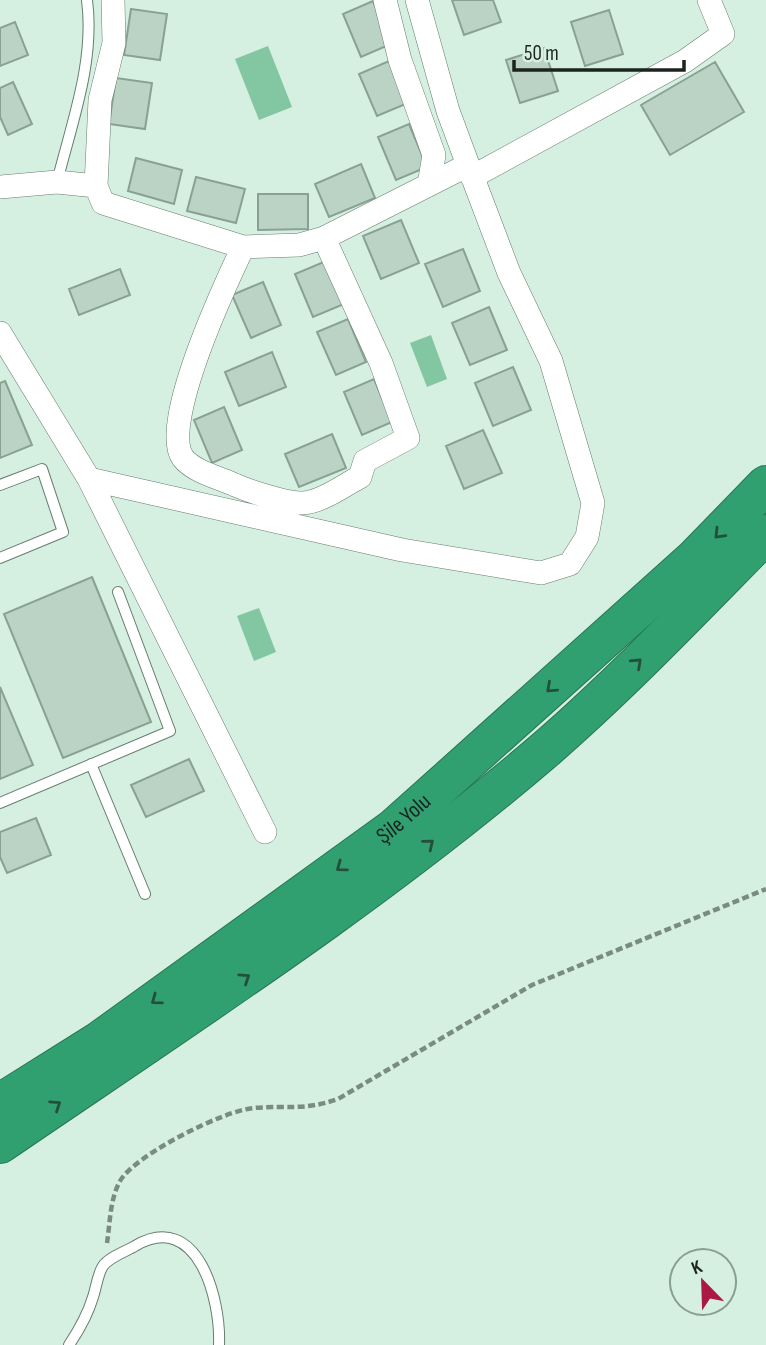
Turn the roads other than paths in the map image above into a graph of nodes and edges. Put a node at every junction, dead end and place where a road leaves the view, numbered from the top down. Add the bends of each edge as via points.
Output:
1 (87, 0) edge
2 (113, 0) edge
3 (385, 0) edge
4 (417, 0) edge
5 (709, 0) edge
6 (470, 171) junction
7 (57, 182) junction
8 (429, 185) junction
9 (96, 186) junction
10 (0, 187) edge
11 (324, 238) junction
12 (243, 247) junction
13 (0, 333) edge
14 (89, 479) junction
15 (0, 485) edge
16 (766, 485) edge
17 (766, 534) edge
18 (0, 558) edge
19 (118, 592) dead end
20 (91, 764) junction
21 (0, 803) edge
22 (265, 832) dead end
23 (145, 894) dead end
24 (0, 1103) edge
25 (0, 1144) edge
26 (69, 1345) edge
27 (219, 1345) edge

1 - 7 lane via 91,31 85,69
2 - 9 street via 114,43 100,100
3 - 8 street via 434,155
4 - 6 street
5 - 6 street via 723,34 685,61
6 - 8 street
6 - 14 street via 509,273 551,361 593,503 587,537 570,564 541,573 402,550
7 - 9 street
7 - 10 street
8 - 11 street
9 - 12 street via 103,202
11 - 12 street via 299,245
11 - 12 street via 381,363 408,438 365,461 360,477 302,503 242,488 190,466 181,456 179,433 188,382
13 - 14 street
14 - 22 street
15 - 18 lane via 42,469 64,532
16 -> 24 highway, Şile Yolu via 694,559 394,828 99,1041
25 -> 17 highway, Şile Yolu via 412,858 548,747
19 - 20 lane via 170,731
20 - 21 lane
20 - 23 lane
26 - 27 lane via 84,1320 103,1265 152,1238 168,1237 197,1257 210,1283 218,1313

